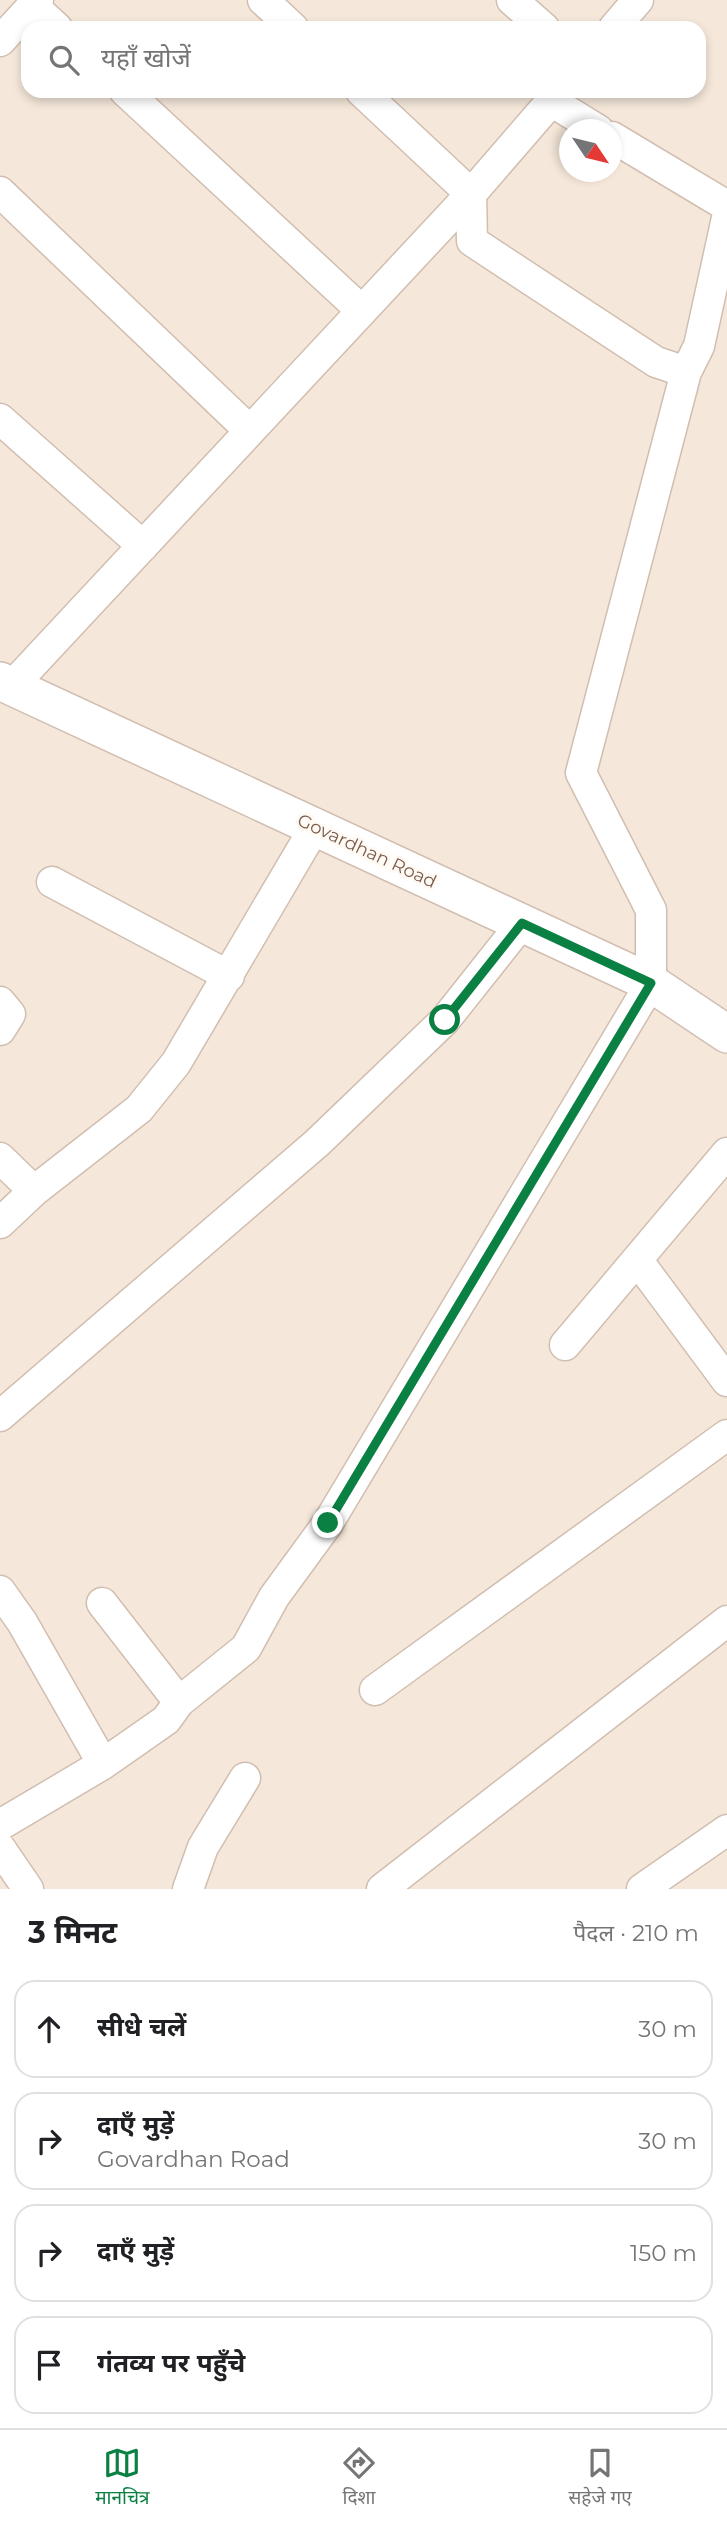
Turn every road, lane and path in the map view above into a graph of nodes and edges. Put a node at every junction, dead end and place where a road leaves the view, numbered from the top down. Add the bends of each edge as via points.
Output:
1 (263, 0) edge
2 (512, 0) edge
3 (638, 0) edge
4 (35, 3) edge
5 (51, 21) edge
6 (286, 21) edge
7 (536, 21) edge
8 (620, 21) edge
9 (0, 41) edge
10 (133, 98) edge
11 (368, 98) edge
12 (553, 98) edge
13 (558, 98) edge
14 (584, 119) edge
15 (622, 144) edge
16 (0, 192) edge
17 (471, 194) junction
18 (727, 206) edge
19 (727, 218) edge
20 (362, 311) junction
21 (686, 372) junction
22 (0, 419) edge
23 (250, 431) junction
24 (143, 546) junction
25 (6, 683) edge
26 (315, 827) junction
27 (52, 882) dead end
28 (522, 923) junction
29 (229, 976) junction
30 (651, 983) junction
31 (0, 1002) edge
32 (0, 1030) edge
33 (727, 1034) edge
34 (727, 1153) edge
35 (0, 1158) edge
36 (34, 1191) junction
37 (0, 1223) edge
38 (638, 1261) junction
39 (565, 1345) dead end
40 (727, 1381) edge
41 (0, 1416) edge
42 (727, 1435) edge
43 (0, 1591) edge
44 (102, 1603) dead end
45 (727, 1621) edge
46 (375, 1690) dead end
47 (178, 1702) junction
48 (103, 1764) junction
49 (246, 1779) dead end
50 (0, 1825) edge
51 (725, 1835) edge
52 (0, 1848) edge
53 (28, 1889) edge
54 (188, 1889) edge
55 (382, 1889) edge
56 (642, 1889) edge

1 - 6 street
2 - 7 street
3 - 8 street
4 - 5 street
4 - 9 street
10 - 20 street
11 - 17 street
12 - 17 street
13 - 14 street
15 - 18 street
16 - 23 street
17 - 20 street
17 - 21 street via 472,241 656,362
19 - 21 street via 699,346
20 - 23 street
21 - 30 street via 581,773 651,910
22 - 24 street
23 - 24 street
24 - 25 street
25 - 26 street, Govardhan Road
26 - 28 street, Govardhan Road
26 - 29 street
27 - 29 street
28 - 30 street, Govardhan Road
28 - 41 street via 445,1020 317,1143
29 - 36 street via 176,1063 139,1109
30 - 33 street, Govardhan Road
30 - 47 street via 328,1523 274,1597 246,1647
31 - 32 street via 10,1014
34 - 38 street
35 - 36 street
36 - 37 street
38 - 39 street
38 - 40 street
42 - 46 street
43 - 48 street
44 - 47 street
45 - 55 street
47 - 48 street via 166,1720
48 - 50 street
49 - 54 street via 203,1847
51 - 56 street
52 - 53 street

